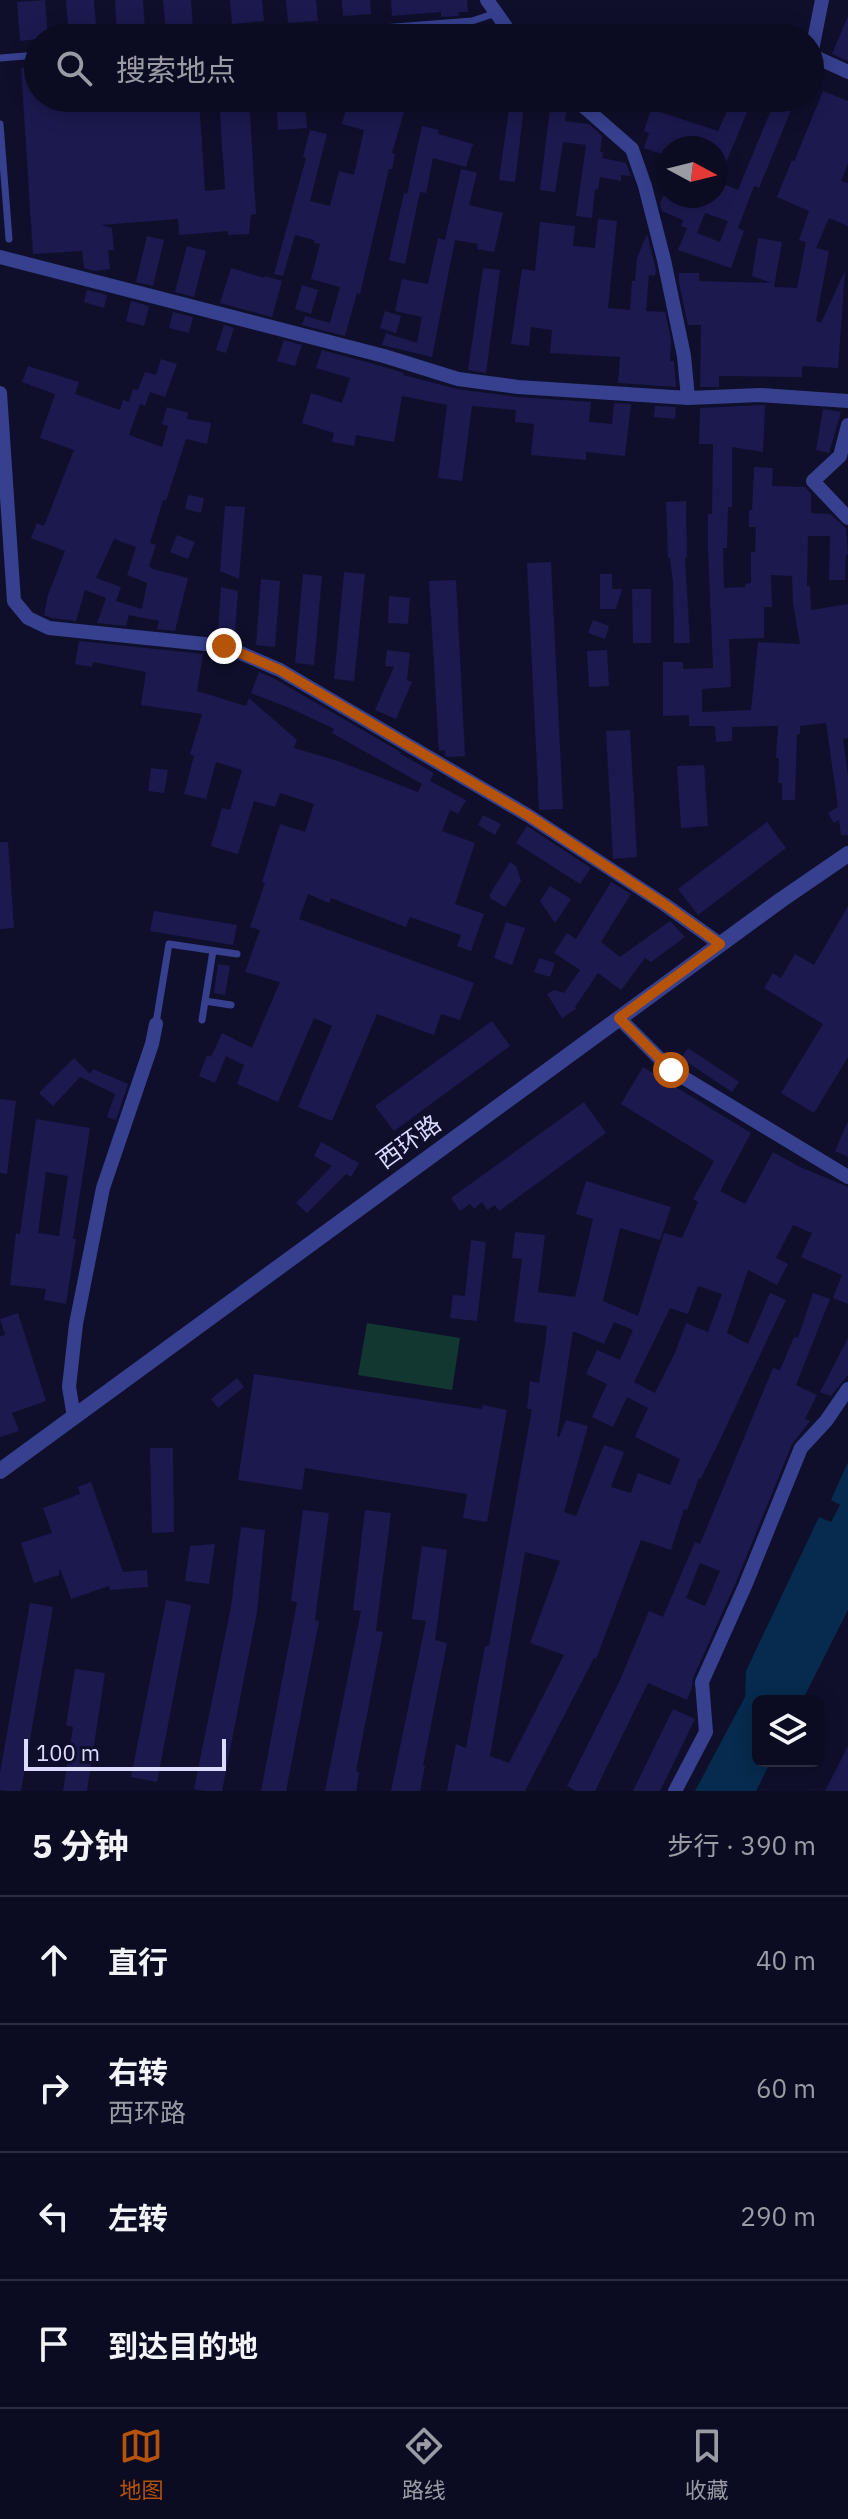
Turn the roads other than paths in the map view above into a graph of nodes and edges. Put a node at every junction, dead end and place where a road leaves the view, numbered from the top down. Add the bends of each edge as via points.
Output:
1 (822, 0) edge
2 (492, 6) edge
3 (433, 24) edge
4 (504, 24) edge
5 (817, 24) edge
6 (24, 56) edge
7 (0, 58) edge
8 (824, 61) edge
9 (848, 72) edge
10 (590, 112) edge
11 (0, 124) edge
12 (9, 239) dead end
13 (0, 257) edge
14 (0, 393) edge
15 (688, 398) junction
16 (848, 401) edge
17 (848, 425) edge
18 (848, 518) edge
19 (848, 854) edge
20 (720, 944) junction
21 (213, 951) junction
22 (237, 954) dead end
23 (205, 1001) junction
24 (231, 1005) dead end
25 (619, 1018) junction
26 (202, 1020) dead end
27 (156, 1024) joint
28 (848, 1177) edge
29 (848, 1389) edge
30 (74, 1417) junction
31 (0, 1471) edge
32 (675, 1791) edge

1 - 5 street
2 - 3 lane via 472,21
2 - 4 street
6 - 7 lane
8 - 9 street
10 - 15 street via 632,149 645,186 684,356
11 - 12 lane
13 - 15 street via 458,379
14 - 20 street via 14,601 28,618 49,628 224,646 280,670 529,816
15 - 16 street via 760,395
17 - 18 street via 840,456 813,481
19 - 20 street, 西环路
20 - 25 street, 西环路
21 - 22 lane
21 - 23 lane
21 - 27 lane via 169,944
23 - 24 lane
23 - 26 lane
25 - 28 street via 671,1070
25 - 30 street, 西环路
27 - 30 street via 103,1188 76,1324 69,1387
29 - 32 street via 801,1448 702,1682 706,1732
30 - 31 street, 西环路

